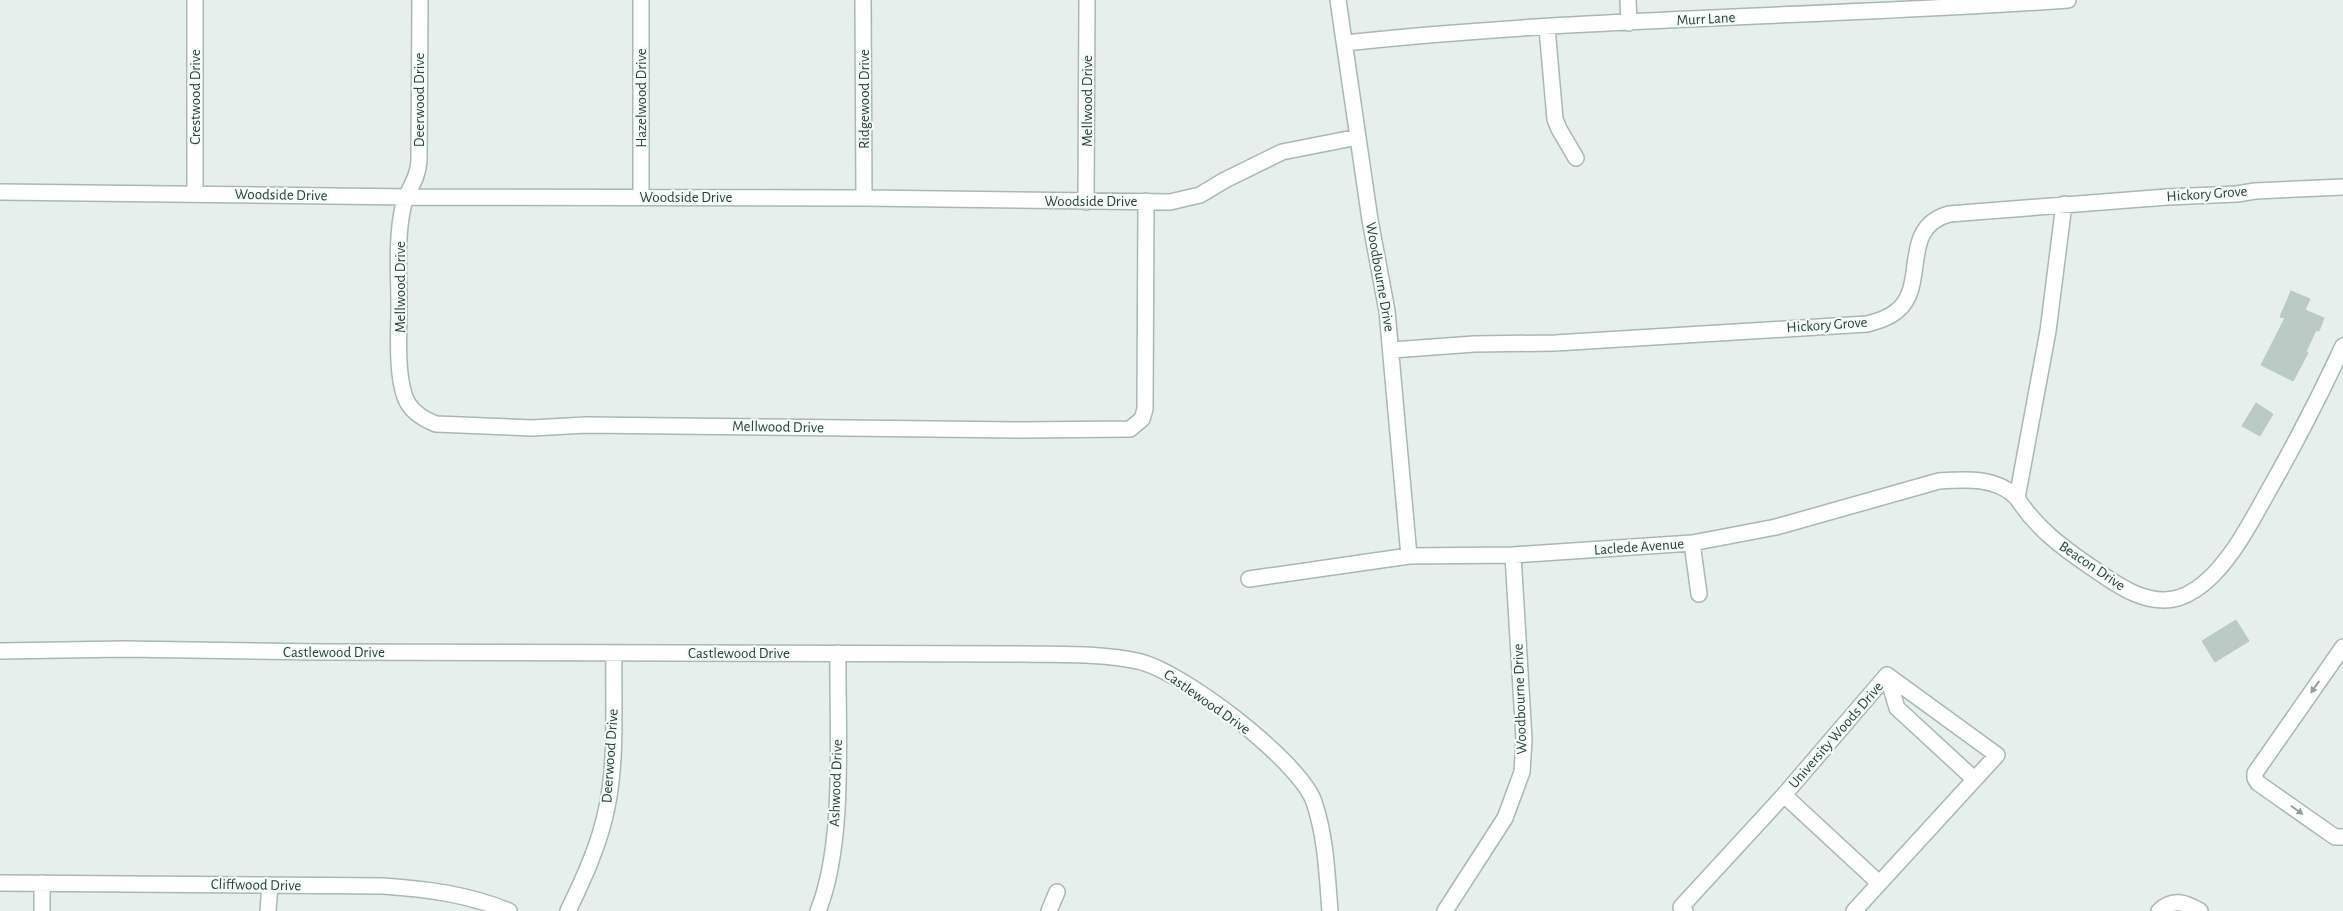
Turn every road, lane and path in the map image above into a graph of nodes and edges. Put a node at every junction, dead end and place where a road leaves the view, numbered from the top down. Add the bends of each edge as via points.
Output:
1 (195, 0) edge
2 (420, 0) edge
3 (641, 0) edge
4 (863, 0) edge
5 (1087, 0) edge
6 (1338, 0) edge
7 (1628, 0) edge
8 (2068, 0) edge
9 (1629, 23) junction
10 (1547, 28) junction
11 (1345, 44) junction
12 (1358, 137) junction
13 (1576, 158) dead end
14 (2343, 187) edge
15 (0, 192) edge
16 (195, 194) junction
17 (407, 197) junction
18 (641, 197) junction
19 (864, 198) junction
20 (1146, 201) junction
21 (1086, 202) junction
22 (2064, 204) junction
23 (2343, 346) edge
24 (1392, 350) junction
25 (2017, 498) junction
26 (1692, 543) junction
27 (1512, 555) junction
28 (1408, 556) junction
29 (1249, 579) dead end
30 (1699, 594) dead end
31 (2343, 648) edge
32 (0, 651) edge
33 (614, 653) junction
34 (838, 653) junction
35 (1888, 675) junction
36 (1974, 779) junction
37 (1784, 795) junction
38 (2343, 837) edge
39 (0, 883) edge
40 (1880, 883) junction
41 (42, 884) junction
42 (270, 885) junction
43 (1057, 892) dead end
44 (1452, 908) edge
45 (42, 911) edge
46 (268, 911) edge
47 (509, 911) edge
48 (568, 911) edge
49 (818, 911) edge
50 (1049, 911) edge
51 (1330, 911) edge
52 (1685, 911) edge
53 (1854, 911) edge
54 (2159, 911) edge
55 (2200, 911) edge

1 - 16 street, Crestwood Drive
2 - 17 street, Deerwood Drive via 419,161 417,177
3 - 18 street, Hazelwood Drive
4 - 19 street, Ridgewood Drive
5 - 21 street, Mellwood Drive
6 - 11 street, Woodbourne Drive
7 - 9 street
8 - 9 street, Murr Lane
9 - 10 street, Murr Lane
10 - 11 street, Murr Lane via 1401,37
10 - 13 street via 1556,119
11 - 12 street, Woodbourne Drive
12 - 20 street, Woodside Drive via 1282,152 1190,199
12 - 24 street, Woodbourne Drive
14 - 22 street, Hickory Grove
15 - 16 street, Woodside Drive
16 - 17 street, Woodside Drive
17 - 18 street, Woodside Drive
17 - 20 street, Mellwood Drive via 403,207 398,273 400,370 406,400 424,419 436,424 532,428 595,425 1021,430 1130,428 1142,419 1145,409
18 - 19 street, Woodside Drive
19 - 21 street, Woodside Drive
20 - 21 street, Woodside Drive
22 - 24 street, Hickory Grove via 1938,217 1922,234 1907,298 1899,310 1867,324
22 - 25 street via 2048,331
23 - 25 street, Beacon Drive via 2314,411 2256,513 2214,575 2190,594 2162,600 2133,593 2104,577 2049,537
24 - 28 street, Woodbourne Drive
25 - 26 street, Laclede Avenue via 1994,483 1939,481 1776,527
26 - 27 street, Laclede Avenue
26 - 30 street
27 - 28 street, Laclede Avenue
27 - 44 street, Woodbourne Drive via 1524,738 1522,772 1506,818
28 - 29 street, Laclede Avenue
31 -> 38 street via 2255,773 2258,783 2335,837
32 - 33 street, Castlewood Drive
33 - 34 street, Castlewood Drive
33 - 48 street, Deerwood Drive via 612,767 607,807 590,864
34 - 49 street, Ashwood Drive via 836,812 827,881
34 - 51 street, Castlewood Drive via 1095,656 1138,661 1176,676 1276,752 1304,783 1314,802 1324,844
35 - 36 street, University Woods Drive via 1897,708
35 - 36 street, University Woods Drive via 1997,755
35 - 37 street, University Woods Drive
36 - 40 street, University Woods Drive
37 - 40 street, University Woods Drive
37 - 52 street, University Woods Drive via 1681,907
39 - 41 street, Cliffwood Drive
40 - 53 street, University Woods Drive
41 - 42 street, Cliffwood Drive
41 - 45 street
42 - 46 street
42 - 47 street, Cliffwood Drive via 426,889 466,895
43 - 50 street
54 - 55 street via 2181,902

